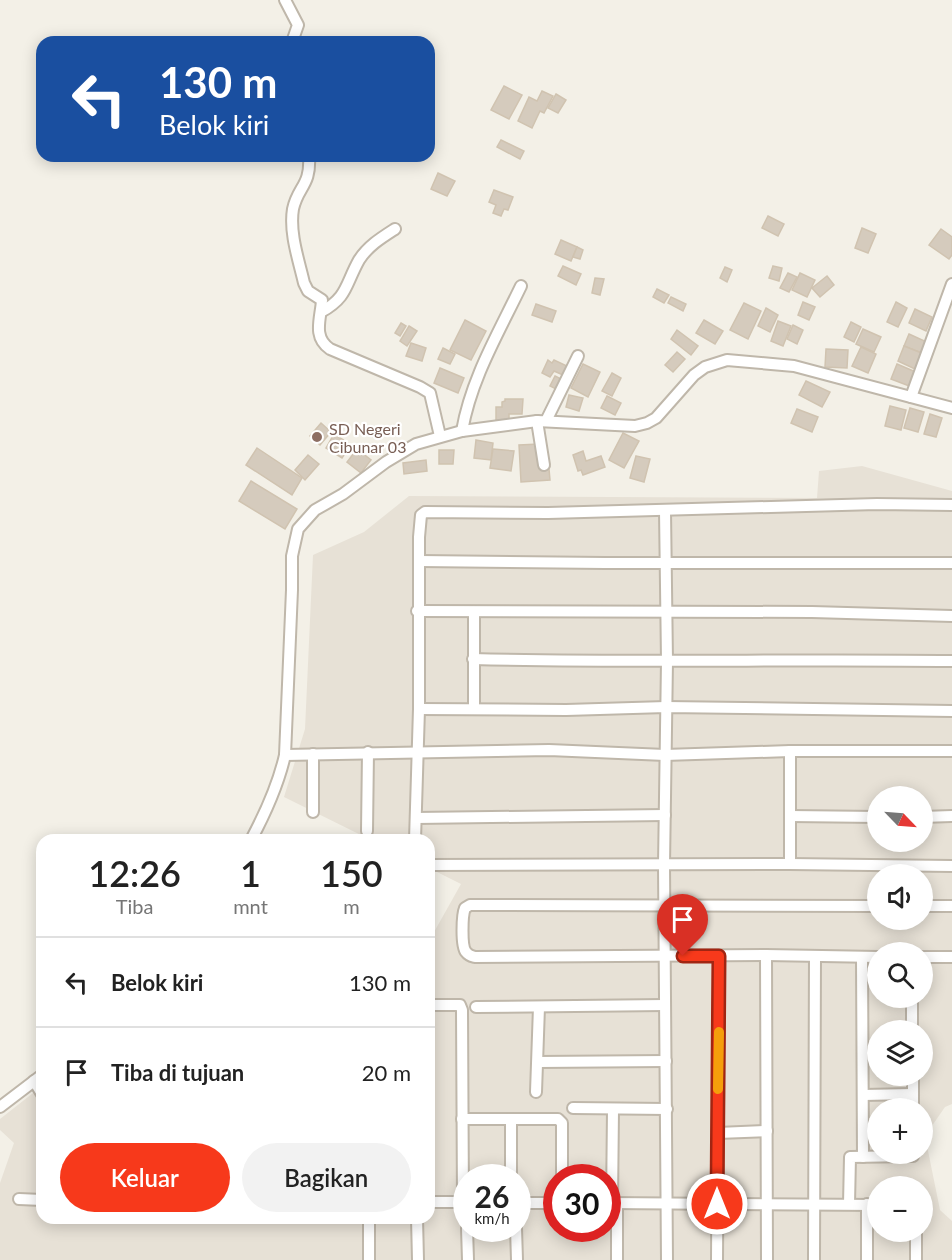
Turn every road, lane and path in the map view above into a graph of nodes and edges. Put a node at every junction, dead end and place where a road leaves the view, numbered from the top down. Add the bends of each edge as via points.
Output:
1 (285, 0) edge
2 (294, 36) edge
3 (309, 162) edge
4 (395, 229) dead end
5 (952, 285) edge
6 (521, 286) dead end
7 (321, 312) junction
8 (578, 356) dead end
9 (911, 397) junction
10 (952, 408) edge
11 (542, 421) junction
12 (462, 431) junction
13 (440, 436) junction
14 (544, 465) dead end
15 (952, 505) edge
16 (665, 511) junction
17 (419, 561) junction
18 (665, 563) junction
19 (952, 563) edge
20 (417, 611) junction
21 (665, 611) junction
22 (474, 612) junction
23 (952, 616) edge
24 (473, 659) junction
25 (667, 661) junction
26 (952, 661) edge
27 (666, 707) junction
28 (474, 708) junction
29 (419, 710) junction
30 (952, 711) edge
31 (790, 751) junction
32 (952, 751) edge
33 (368, 753) junction
34 (417, 753) junction
35 (313, 754) junction
36 (285, 755) junction
37 (665, 755) junction
38 (313, 812) dead end
39 (665, 815) junction
40 (790, 816) junction
41 (952, 816) edge
42 (867, 817) edge
43 (933, 817) edge
44 (416, 818) junction
45 (367, 831) dead end
46 (254, 834) edge
47 (415, 834) edge
48 (790, 864) junction
49 (435, 865) edge
50 (664, 865) junction
51 (952, 866) edge
52 (665, 906) junction
53 (867, 906) edge
54 (933, 906) edge
55 (952, 906) edge
56 (665, 955) junction
57 (766, 955) junction
58 (719, 956) junction
59 (815, 956) junction
60 (862, 957) junction
61 (867, 957) edge
62 (933, 957) edge
63 (952, 957) edge
64 (435, 1005) edge
65 (665, 1005) junction
66 (476, 1007) dead end
67 (539, 1007) junction
68 (666, 1061) junction
69 (538, 1062) junction
70 (36, 1080) edge
71 (913, 1086) edge
72 (536, 1092) dead end
73 (913, 1094) junction
74 (863, 1095) junction
75 (913, 1098) edge
76 (0, 1107) edge
77 (573, 1108) dead end
78 (667, 1109) junction
79 (613, 1110) junction
80 (462, 1119) junction
81 (511, 1119) junction
82 (766, 1131) junction
83 (718, 1133) junction
84 (863, 1157) junction
85 (867, 1157) edge
86 (464, 1164) edge
87 (511, 1164) edge
88 (562, 1164) edge
89 (612, 1164) edge
90 (19, 1200) dead end
91 (36, 1200) edge
92 (435, 1202) edge
93 (453, 1202) edge
94 (621, 1203) edge
95 (668, 1203) junction
96 (717, 1204) junction
97 (767, 1204) junction
98 (814, 1204) junction
99 (849, 1204) junction
100 (867, 1204) edge
101 (369, 1224) edge
102 (417, 1224) edge
103 (467, 1242) edge
104 (516, 1242) edge
105 (615, 1242) edge
106 (869, 1242) edge
107 (916, 1242) edge
108 (369, 1260) edge
109 (418, 1260) edge
110 (468, 1260) edge
111 (517, 1260) edge
112 (617, 1260) edge
113 (667, 1260) edge
114 (717, 1260) edge
115 (767, 1260) edge
116 (814, 1260) edge
117 (867, 1260) edge
118 (916, 1260) edge

1 - 2 street via 298,25
3 - 7 street via 309,178 296,202 292,224 304,283 308,291 322,300
4 - 7 street via 372,245 345,292
5 - 9 street
6 - 12 street via 478,373
7 - 13 street via 318,328 324,345 430,393
8 - 11 street
9 - 10 street
9 - 11 street via 794,366 727,360 694,375 647,423 617,426
11 - 12 street
11 - 14 street
12 - 13 street
13 - 36 street via 416,444 386,462 315,510 298,529 292,556
15 - 16 street
16 - 17 street via 425,512 419,523
16 - 18 street
17 - 18 street
17 - 20 street
18 - 19 street
18 - 21 street
20 - 22 street
20 - 29 street
21 - 22 street
21 - 23 street
21 - 25 street
22 - 24 street
24 - 25 street
24 - 28 street
25 - 26 street
25 - 27 street
27 - 28 street
27 - 30 street
27 - 37 street
28 - 29 street
29 - 34 street
31 - 32 street
31 - 37 street
31 - 40 street
33 - 34 street
33 - 35 street
33 - 45 street
34 - 37 street via 549,750
34 - 44 street
35 - 36 street
35 - 38 street
36 - 46 street via 273,797
37 - 39 street
39 - 44 street
39 - 50 street
40 - 42 street
40 - 48 street
41 - 43 street
44 - 47 street
48 - 50 street
48 - 51 street
49 - 50 street
50 - 52 street
52 - 53 street
52 - 56 street
52 - 56 street via 470,906 462,914 464,947 467,954 475,957
54 - 55 street
56 - 58 street
56 - 65 street
57 - 58 street
57 - 59 street
57 - 82 street
58 - 83 street
59 - 60 street
59 - 98 street
60 - 61 street
60 - 74 street
62 - 63 street
64 - 80 street via 460,1005 462,1010
65 - 67 street
65 - 68 street
66 - 67 street
67 - 69 street
68 - 69 street
68 - 78 street
69 - 72 street
70 - 76 street
71 - 73 street
73 - 74 street
73 - 75 street
74 - 84 street
77 - 79 street
78 - 79 street
78 - 95 street
79 - 89 street
80 - 81 street
80 - 86 street
81 - 87 street
81 - 88 street via 558,1119 562,1123
82 - 83 street
82 - 97 street
83 - 96 street
84 - 85 street
84 - 99 street via 850,1157
90 - 91 street
92 - 93 street
94 - 95 street
95 - 96 street
95 - 113 street
96 - 97 street
96 - 114 street
97 - 98 street
97 - 115 street
98 - 99 street
98 - 116 street
99 - 100 street
101 - 108 street
102 - 109 street
103 - 110 street
104 - 111 street
105 - 112 street
106 - 117 street
107 - 118 street

